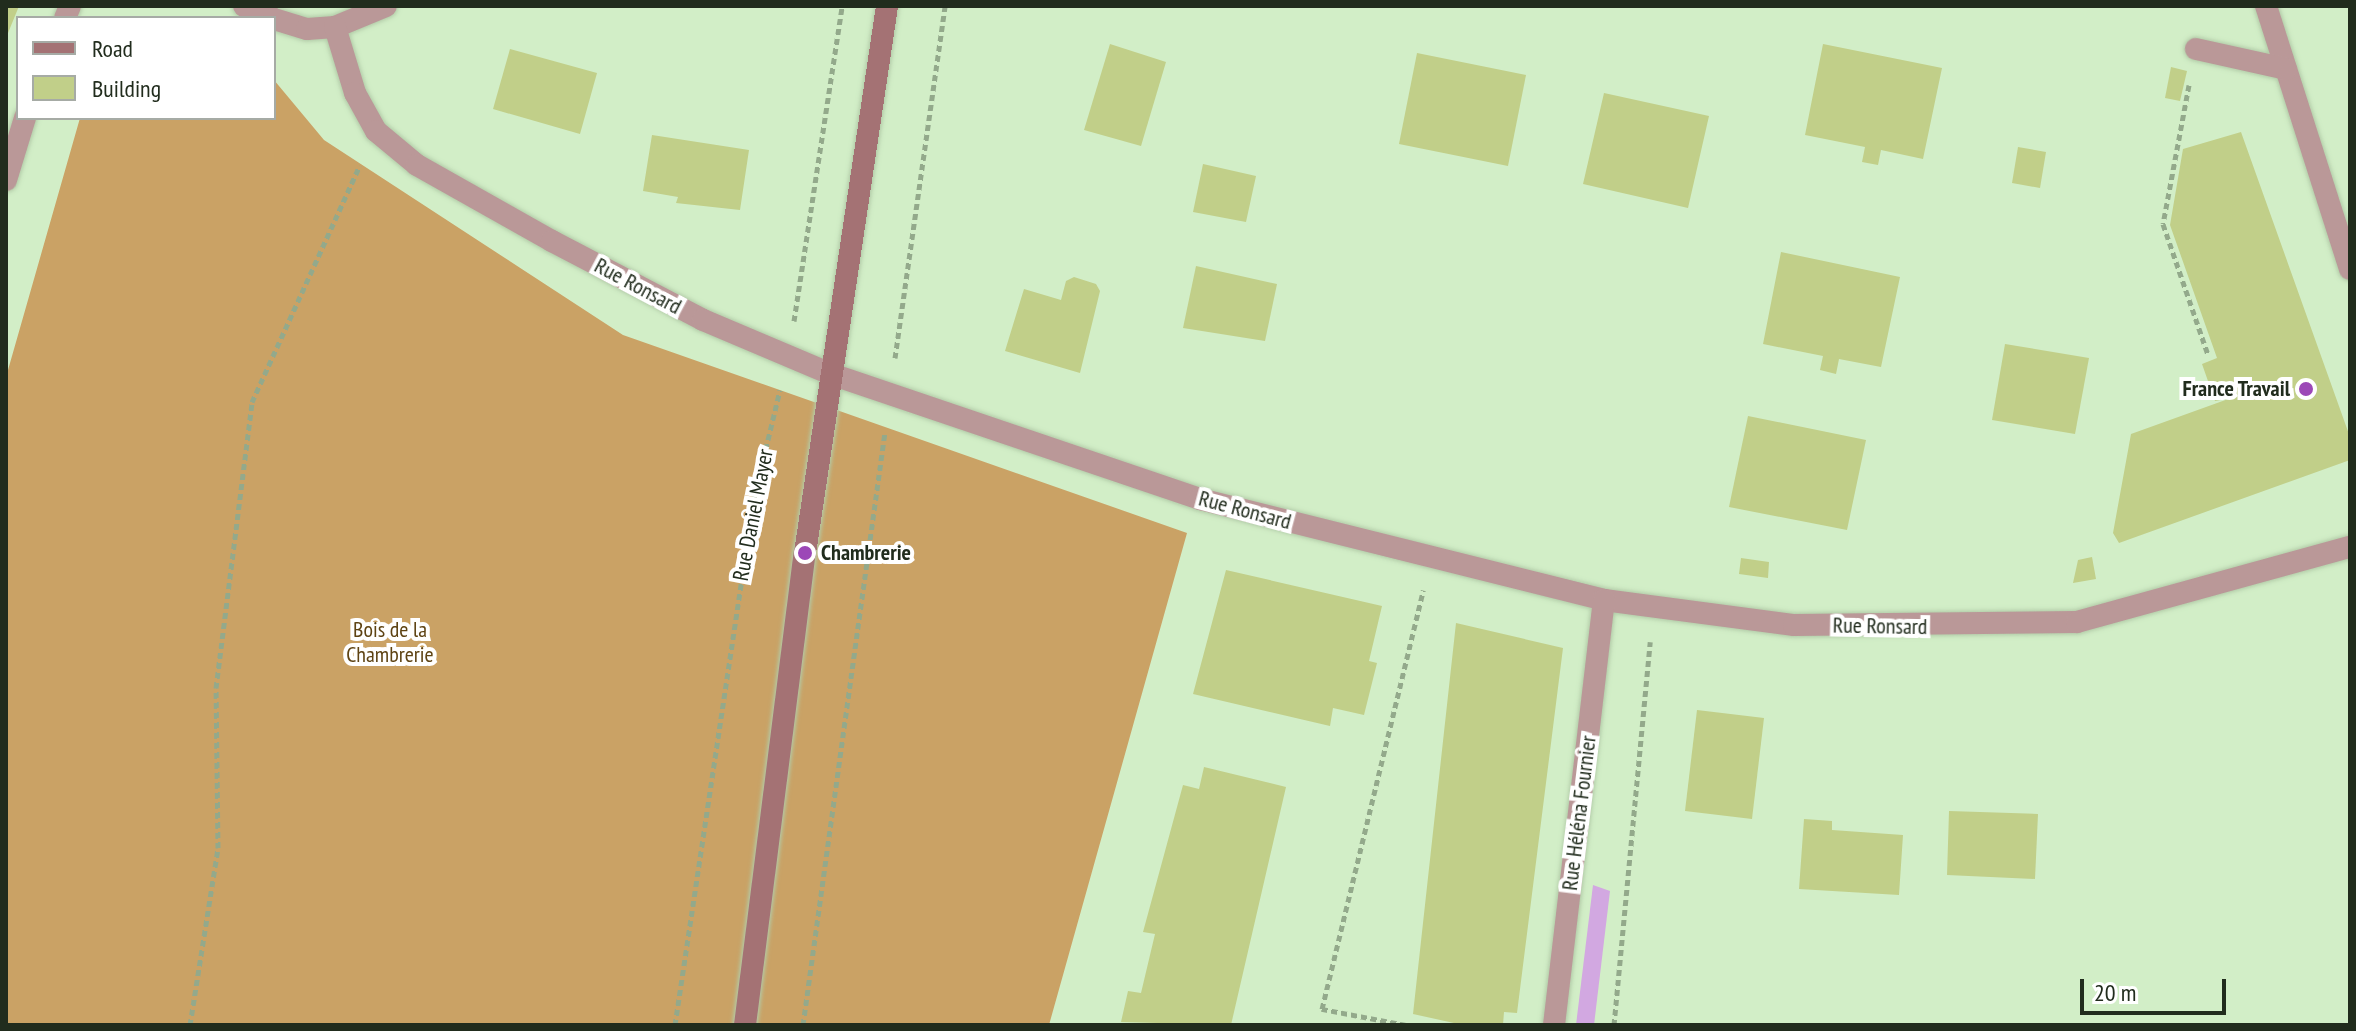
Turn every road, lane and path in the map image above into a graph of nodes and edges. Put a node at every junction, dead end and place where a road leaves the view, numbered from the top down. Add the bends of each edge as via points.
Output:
1 (244, 6) edge
2 (386, 6) edge
3 (842, 6) edge
4 (887, 6) edge
5 (945, 6) edge
6 (2266, 6) edge
7 (268, 16) edge
8 (276, 19) edge
9 (335, 27) junction
10 (2196, 49) joint
11 (2286, 69) junction
12 (24, 120) edge
13 (376, 131) junction
14 (6, 180) edge
15 (2350, 269) edge
16 (2208, 355) dead end
17 (788, 356) junction
18 (831, 374) junction
19 (891, 390) junction
20 (2350, 547) edge
21 (1431, 558) junction
22 (1604, 600) junction
23 (1646, 609) junction
24 (1371, 1022) edge
25 (190, 1025) edge
26 (675, 1025) edge
27 (745, 1025) edge
28 (803, 1025) edge
29 (1406, 1025) edge
30 (1554, 1025) edge
31 (1614, 1025) edge

1 - 7 street
2 - 9 street
3 - 17 path, Rue Daniel Mayer via 814,217
4 - 18 main road
5 - 19 path
6 - 11 street
8 - 9 street via 307,29
9 - 13 street, Rue Ronsard via 355,93
10 - 11 street
10 - 16 path via 2163,224
11 - 15 street
12 - 14 street
13 - 17 street, Rue Ronsard via 417,165 552,241 703,320
13 - 25 path via 252,402 216,688 218,848
17 - 18 street, Rue Ronsard
17 - 26 path, Rue Daniel Mayer via 754,498
18 - 19 street, Rue Ronsard
18 - 27 main road
19 - 21 street, Rue Ronsard via 1200,499
19 - 28 path
20 - 23 street, Rue Ronsard via 2077,622 1794,625
21 - 22 street, Rue Ronsard
21 - 24 path via 1322,1009
22 - 23 street, Rue Ronsard
22 - 30 street, Rue Héléna Fournier
23 - 31 path via 1650,643
24 - 29 path

